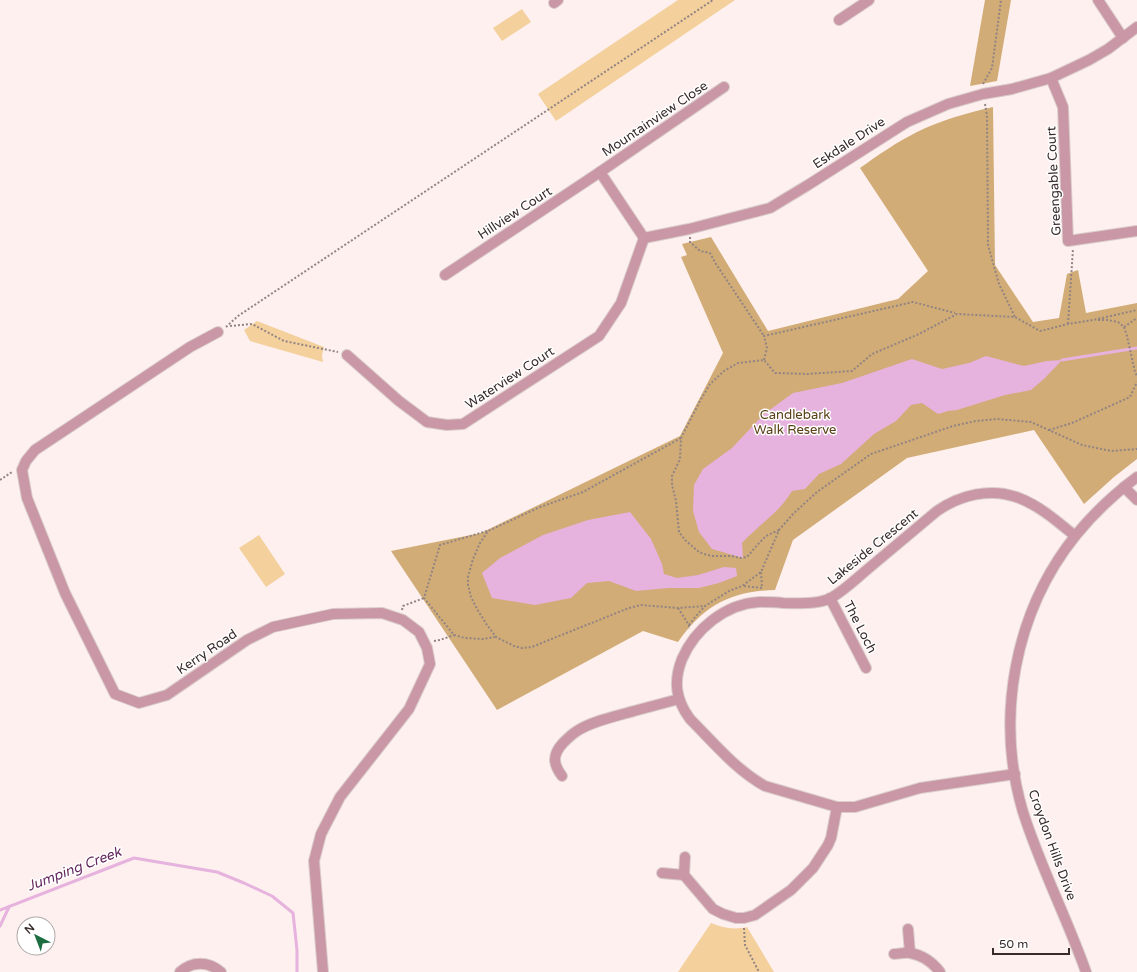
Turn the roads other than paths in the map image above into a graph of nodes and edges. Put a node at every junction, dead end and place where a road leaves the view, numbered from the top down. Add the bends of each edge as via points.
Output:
1 (869, 0) edge
2 (1098, 0) edge
3 (839, 20) dead end
4 (1137, 27) edge
5 (1123, 38) junction
6 (1051, 78) junction
7 (724, 87) dead end
8 (600, 172) junction
9 (1137, 231) edge
10 (644, 238) junction
11 (445, 275) dead end
12 (218, 332) road end
13 (347, 355) road end
14 (1137, 477) edge
15 (1124, 487) junction
16 (1137, 500) edge
17 (1075, 536) junction
18 (830, 598) junction
19 (866, 668) dead end
20 (679, 699) junction
21 (1015, 774) junction
22 (562, 776) dead end
23 (837, 807) junction
24 (686, 857) dead end
25 (662, 873) dead end
26 (684, 875) junction
27 (908, 929) dead end
28 (910, 953) junction
29 (894, 954) dead end
30 (180, 972) edge
31 (221, 972) edge
32 (323, 972) edge
33 (940, 972) edge
34 (1086, 972) edge

1 - 3 street
2 - 5 street
4 - 5 street, Eskdale Drive
5 - 6 street, Eskdale Drive via 1090,60
6 - 9 street, Greengable Court via 1063,107 1068,241
6 - 10 street, Eskdale Drive via 948,104 907,122 770,208
7 - 8 street, Mountainview Close
8 - 10 street
8 - 11 street, Hillview Court
10 - 13 street, Waterview Court via 621,303 598,336 464,424 427,422
12 - 32 street, Kerry Road via 190,346 35,450 22,470 27,498 65,593 115,694 139,703 167,694 247,640 273,627 333,614 382,613 402,620 418,632 424,642 430,664 409,709 340,797 320,834 314,861
14 - 15 street, Croydon Hills Drive
15 - 16 street
15 - 17 street, Croydon Hills Drive via 1098,510
17 - 18 street, Lakeside Crescent via 1019,498 998,493 968,496 937,511
17 - 21 street, Croydon Hills Drive via 1041,590 1020,645 1011,704 1010,742
18 - 19 street, The Loch
18 - 20 street, Lakeside Crescent via 811,603 758,602 739,606 712,620 691,643 682,658 677,675
20 - 22 street via 610,718 576,731 560,746 556,754 557,768
20 - 23 street, Lakeside Crescent via 690,719 740,769 755,780 765,786
21 - 23 street, Lakeside Crescent via 920,788 855,807
21 - 34 street, Croydon Hills Drive via 1029,829
23 - 26 street via 831,838 813,868 791,890 754,915 736,918 713,909
24 - 26 street
25 - 26 street
27 - 28 street
28 - 29 street
28 - 33 street via 921,956
30 - 31 street via 190,965 202,963

